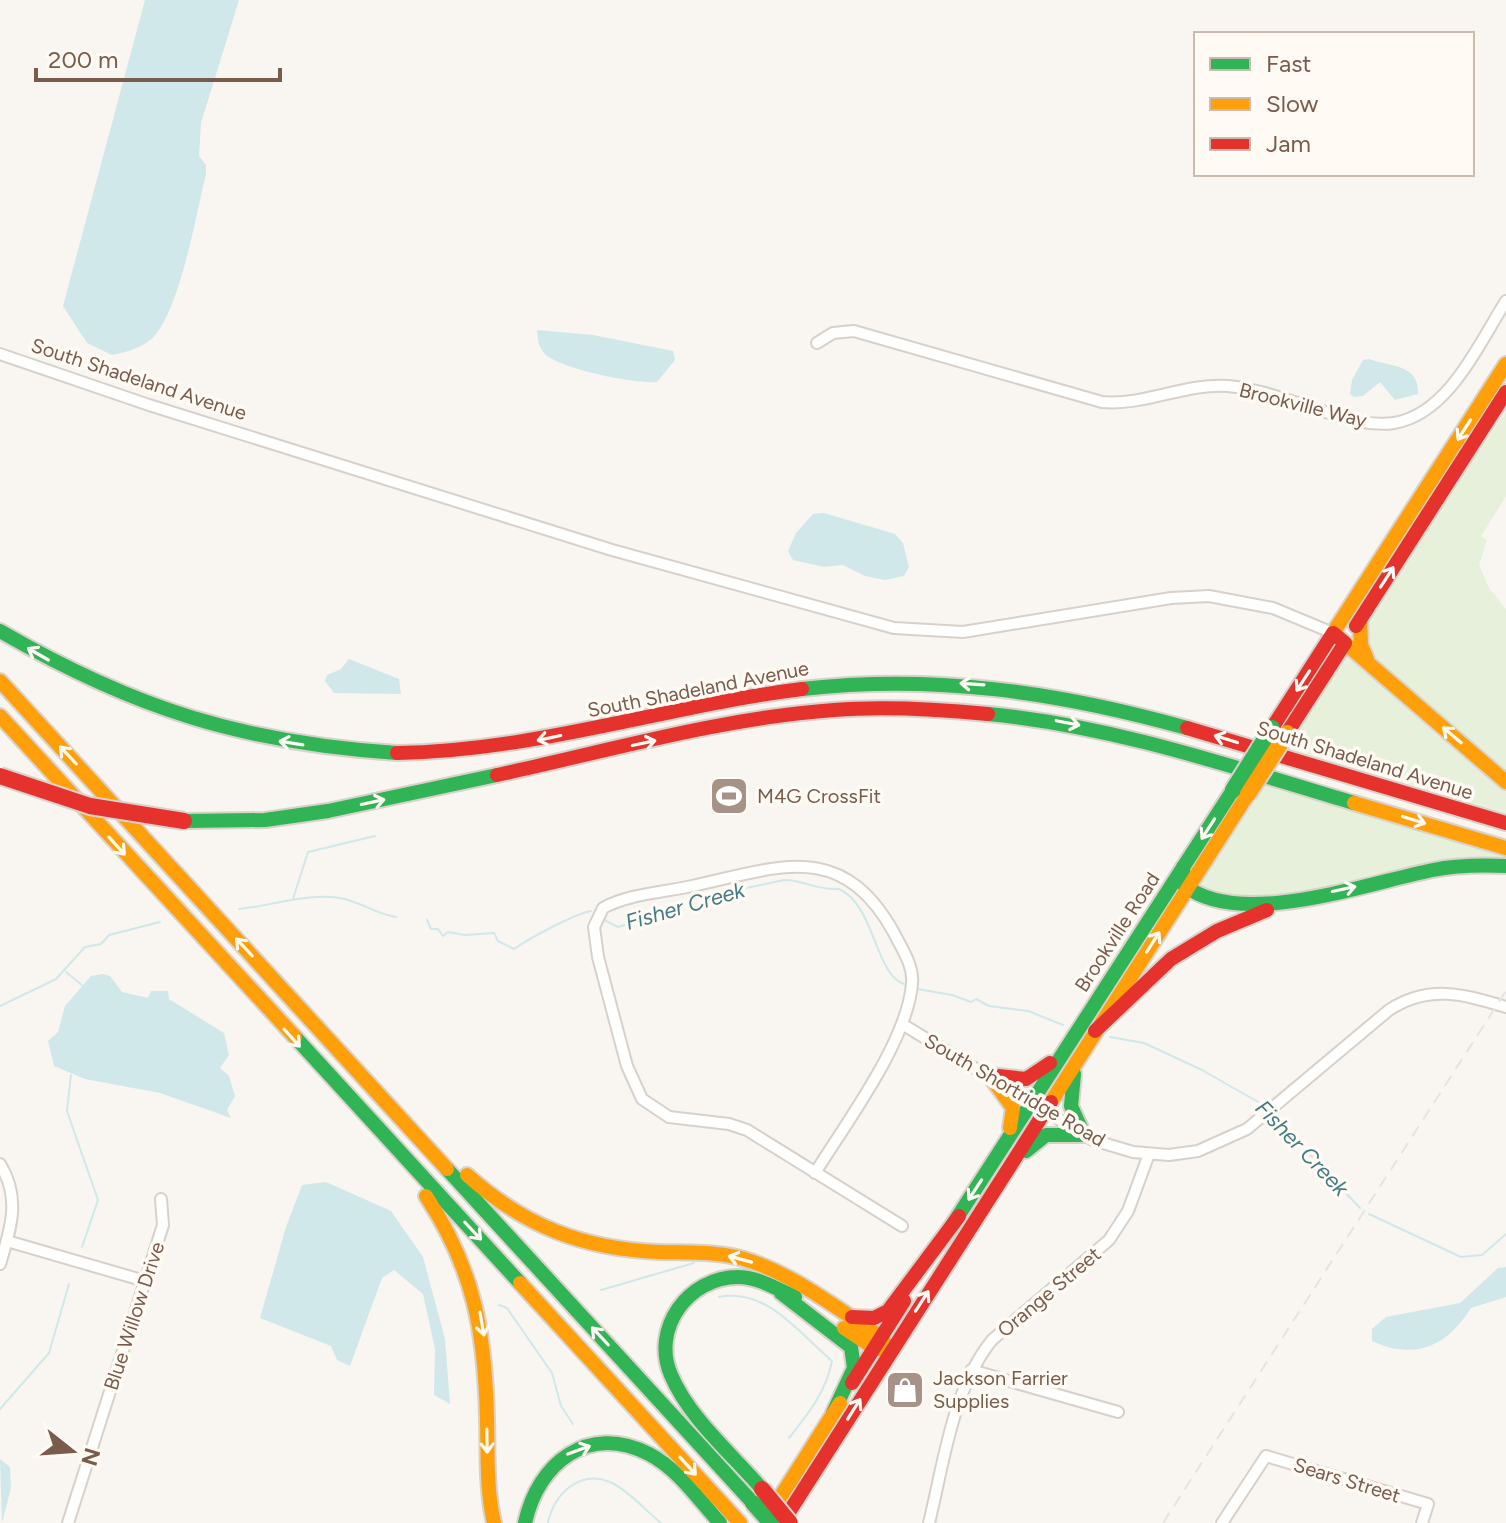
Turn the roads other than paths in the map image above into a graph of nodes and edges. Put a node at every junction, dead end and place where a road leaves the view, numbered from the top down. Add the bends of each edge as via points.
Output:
1 (1506, 301) edge
2 (817, 343) dead end
3 (0, 354) edge
4 (1506, 364) edge
5 (1506, 392) edge
6 (1360, 620) junction
7 (0, 631) edge
8 (1339, 638) junction
9 (1371, 664) junction
10 (0, 681) edge
11 (0, 716) edge
12 (0, 727) edge
13 (45, 768) junction
14 (0, 776) edge
15 (1506, 782) edge
16 (1241, 792) junction
17 (1506, 823) edge
18 (1506, 848) edge
19 (1506, 866) edge
20 (1183, 867) junction
21 (1187, 889) junction
22 (1300, 898) junction
23 (1506, 1007) edge
24 (902, 1024) junction
25 (1095, 1031) junction
26 (1071, 1054) junction
27 (989, 1075) junction
28 (369, 1081) junction
29 (1039, 1105) junction
30 (380, 1134) junction
31 (1084, 1135) junction
32 (1002, 1149) junction
33 (1149, 1154) junction
34 (0, 1164) edge
35 (815, 1173) junction
36 (1004, 1173) junction
37 (161, 1199) dead end
38 (959, 1216) junction
39 (902, 1226) dead end
40 (7, 1241) junction
41 (0, 1264) edge
42 (145, 1281) junction
43 (773, 1286) junction
44 (844, 1314) junction
45 (882, 1345) junction
46 (971, 1370) junction
47 (1118, 1412) dead end
48 (833, 1413) junction
49 (757, 1496) junction
50 (69, 1523) edge
51 (494, 1523) edge
52 (525, 1523) edge
53 (720, 1523) edge
54 (740, 1523) edge
55 (764, 1523) edge
56 (771, 1523) edge
57 (782, 1523) edge
58 (790, 1523) edge
59 (929, 1523) edge
60 (1222, 1523) edge
61 (1422, 1523) edge

1 - 2 street, Brookville Way via 1444,394 1394,423 1355,420 1227,386 1102,402 860,333 835,332
3 - 8 street, South Shadeland Avenue via 599,546 886,626 963,632 1209,596 1255,602
4 -> 8 main road, Brookville Road
6 -> 5 main road, Brookville Road
6 - 8 main road, Brookville Road
6 - 9 main road via 1362,650
17 -> 7 main road, South Shadeland Avenue via 1120,708 973,684 886,682 789,689 480,749 387,752 310,746 243,734 150,706 71,672
8 - 9 main road
8 - 16 main road, Brookville Road, bridge
15 -> 9 main road
28 -> 10 main road
11 - 13 main road
12 - 13 main road
13 -> 30 main road
14 -> 18 main road, South Shadeland Avenue, bridge via 101,809 184,821 295,817 760,719 917,707 1012,714 1117,733
16 -> 20 main road, Brookville Road
16 - 21 main road, Brookville Road
22 -> 19 main road via 1437,869
20 - 21 main road
20 - 26 main road, Brookville Road
21 - 22 main road via 1206,899 1243,906
25 -> 21 main road, Brookville Road
22 - 25 main road via 1228,925 1186,948
23 - 33 street, South Shortridge Road via 1456,993 1412,998 1389,1010 1258,1120 1223,1142 1198,1151
24 - 27 street, South Shortridge Road
24 - 35 street
24 - 35 street via 913,981 908,960 865,892 832,871 769,869 613,903 599,913 594,927 598,957 640,1096 677,1119 739,1127
25 - 26 main road, Brookville Road
26 - 27 main road via 1032,1077
26 - 29 main road, Brookville Road
26 - 31 main road via 1068,1100
27 - 29 street, South Shortridge Road
27 - 32 main road via 1013,1108
44 -> 28 main road via 775,1272 742,1259 592,1246 532,1225 486,1193
49 -> 28 main road
29 - 31 street, South Shortridge Road
29 - 32 main road, Brookville Road
29 - 36 main road, Brookville Road
30 -> 51 main road via 442,1217 472,1281 484,1332 487,1486
30 -> 54 main road
31 - 33 street, South Shortridge Road
31 - 36 main road via 1048,1133
32 -> 38 main road, Brookville Road
33 - 46 street, Orange Street via 1128,1211 1109,1240 992,1340
34 - 40 street via 13,1197
35 - 39 street
45 -> 36 main road, Brookville Road
37 - 42 street, Blue Willow Drive via 163,1225
38 - 44 main road via 888,1311 867,1319
38 - 45 main road, Brookville Road
40 - 41 street
40 - 42 street
42 - 50 street, Blue Willow Drive
43 - 45 main road
43 - 48 main road via 851,1347 854,1368
43 - 49 main road via 737,1277 697,1288 672,1316 664,1344 675,1384
44 - 45 main road
45 - 48 main road, Brookville Road
57 -> 45 main road, Brookville Road
46 - 47 street
46 - 59 street, Orange Street
48 - 55 main road, Brookville Road
49 - 56 main road, bridge
49 - 58 main road, bridge
52 -> 53 main road via 531,1495 547,1469 569,1453 599,1444 631,1446 649,1454
60 - 61 street, Sears Street via 1266,1456 1428,1504

